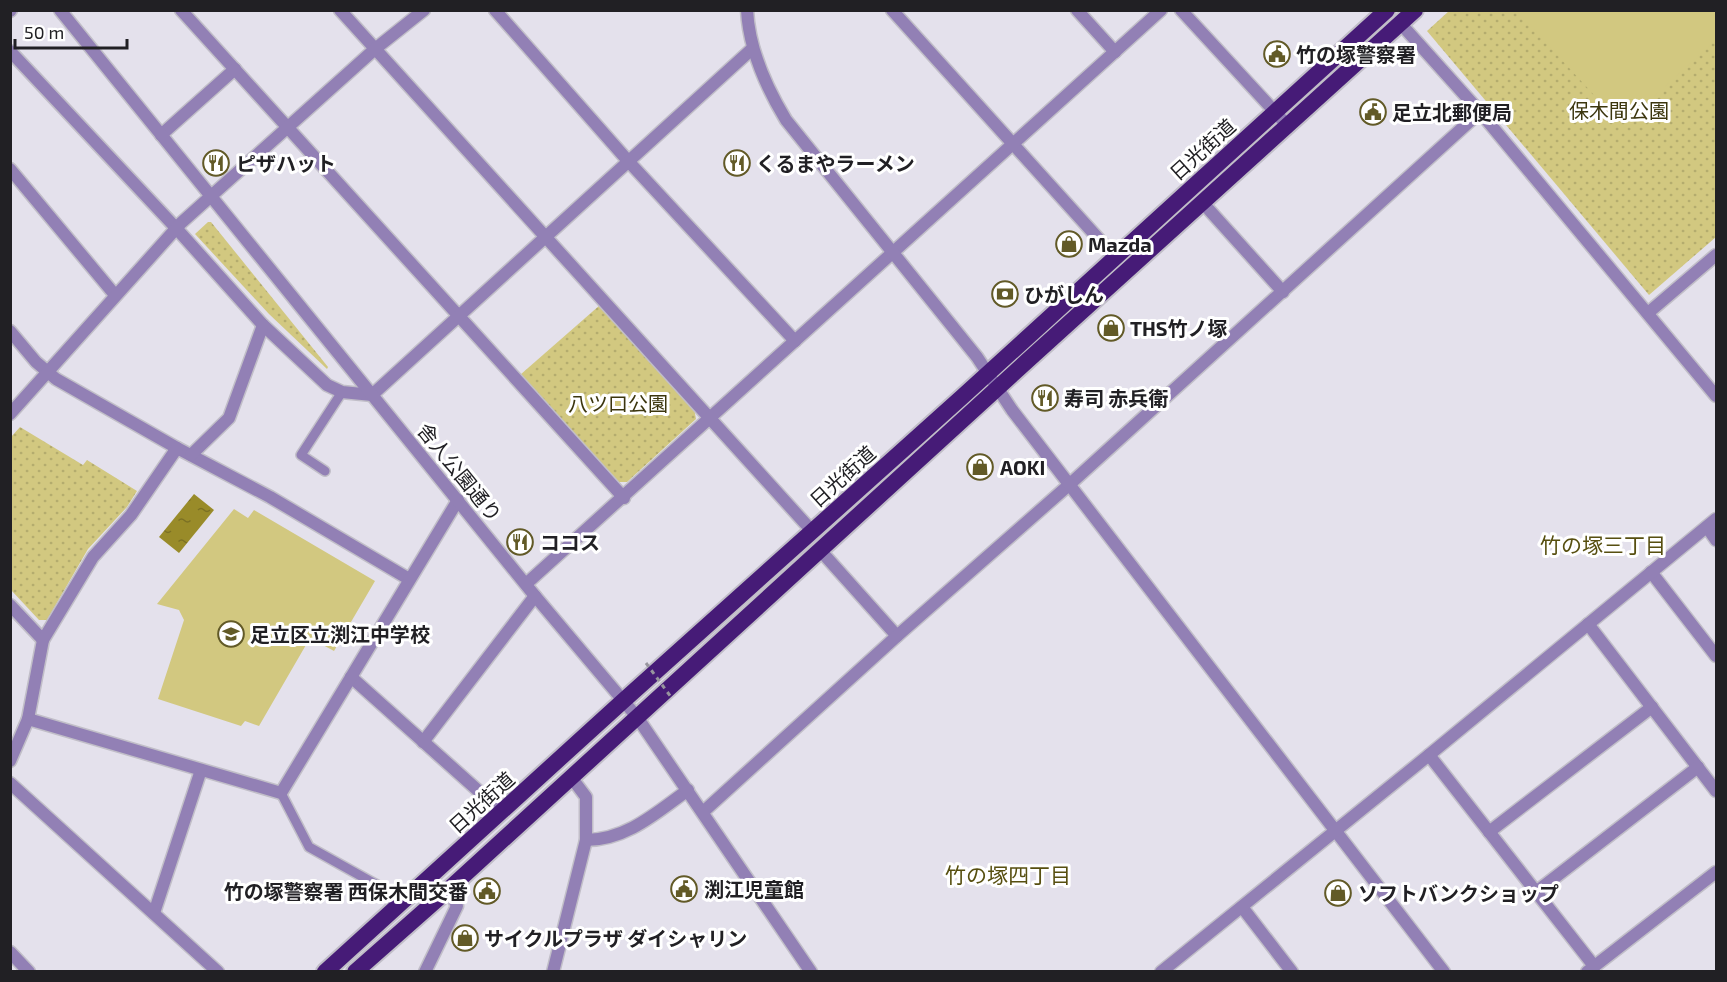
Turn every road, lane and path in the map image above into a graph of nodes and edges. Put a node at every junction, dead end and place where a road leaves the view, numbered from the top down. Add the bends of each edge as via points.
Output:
1 (60, 10) edge
2 (181, 10) edge
3 (340, 10) edge
4 (424, 10) edge
5 (495, 10) edge
6 (747, 10) edge
7 (892, 10) edge
8 (1077, 10) edge
9 (1161, 10) edge
10 (1181, 10) edge
11 (1387, 10) edge
12 (1416, 10) edge
13 (1401, 24) junction
14 (753, 48) junction
15 (375, 49) junction
16 (10, 51) edge
17 (1115, 52) junction
18 (235, 69) junction
19 (1275, 111) junction
20 (1480, 112) junction
21 (1287, 125) junction
22 (287, 127) junction
23 (161, 135) junction
24 (1014, 143) junction
25 (629, 162) junction
26 (10, 169) edge
27 (210, 195) junction
28 (1202, 202) junction
29 (176, 228) junction
30 (546, 237) junction
31 (893, 254) junction
32 (1716, 255) edge
33 (1115, 257) junction
34 (1283, 292) junction
35 (116, 295) junction
36 (1648, 313) junction
37 (459, 316) junction
38 (263, 324) junction
39 (10, 331) edge
40 (795, 341) junction
41 (989, 372) junction
42 (48, 373) junction
43 (998, 388) junction
44 (342, 392) junction
45 (372, 395) junction
46 (1716, 396) edge
47 (10, 414) edge
48 (711, 417) junction
49 (177, 448) junction
50 (191, 455) junction
51 (325, 471) dead end
52 (1070, 484) junction
53 (624, 498) junction
54 (458, 500) junction
55 (1712, 523) edge
56 (812, 531) junction
57 (1716, 540) edge
58 (820, 550) junction
59 (1651, 572) junction
60 (409, 579) junction
61 (526, 584) junction
62 (536, 596) junction
63 (10, 605) edge
64 (1588, 624) junction
65 (897, 636) junction
66 (43, 640) junction
67 (1716, 656) edge
68 (646, 663) dead end
69 (351, 677) junction
70 (671, 696) dead end
71 (622, 700) junction
72 (1652, 707) junction
73 (637, 717) junction
74 (28, 718) junction
75 (423, 742) junction
76 (1429, 755) junction
77 (10, 761) edge
78 (1698, 767) junction
79 (201, 770) junction
80 (571, 777) junction
81 (12, 788) edge
82 (688, 790) junction
83 (1716, 790) edge
84 (281, 794) junction
85 (502, 812) junction
86 (703, 812) junction
87 (1336, 830) junction
88 (1489, 832) junction
89 (586, 840) junction
90 (1716, 872) edge
91 (449, 889) junction
92 (1536, 892) junction
93 (404, 900) junction
94 (1242, 907) junction
95 (154, 913) junction
96 (10, 952) edge
97 (1590, 969) edge
98 (1290, 971) edge
99 (29, 972) edge
100 (218, 972) edge
101 (325, 972) edge
102 (355, 972) edge
103 (424, 972) edge
104 (553, 972) edge
105 (811, 972) edge
106 (1161, 972) edge
107 (1444, 972) edge

1 - 23 street, 舎人公園通り
2 - 18 street
3 - 15 street
4 - 15 street
5 - 25 street
6 - 14 street
7 - 24 street
8 - 17 street
9 - 17 street
10 - 19 street
11 - 19 highway, 日光街道
12 - 13 highway, 日光街道
13 - 20 street
13 - 21 highway, 日光街道
14 - 25 street
14 - 31 street via 786,120
15 - 22 street
15 - 30 street
16 - 29 street
17 - 24 street
18 - 22 street
18 - 23 street
19 - 21 street
19 - 33 highway, 日光街道
20 - 34 street
20 - 36 street
21 - 28 highway, 日光街道
22 - 27 street
22 - 37 street
23 - 27 street, 舎人公園通り
24 - 31 street
24 - 33 street
25 - 30 street
25 - 40 street
26 - 35 street
27 - 29 street
27 - 45 street, 舎人公園通り
28 - 34 street
28 - 43 highway, 日光街道
29 - 35 street
29 - 38 street
30 - 37 street
30 - 48 street
31 - 40 street
31 - 41 street
32 - 36 street
33 - 41 highway, 日光街道
34 - 52 street
35 - 42 street
36 - 46 street
37 - 45 street
37 - 53 street
38 - 44 street via 327,385
38 - 50 street via 229,418
39 - 42 street
40 - 48 street
41 - 43 street
41 - 56 highway, 日光街道
42 - 47 street
42 - 49 street
43 - 52 street
43 - 58 highway, 日光街道
44 - 45 street
44 - 51 lane via 301,455
45 - 54 street, 舎人公園通り
48 - 53 street
48 - 56 street
49 - 50 street
49 - 66 street via 131,514 93,557
50 - 60 street
52 - 65 street
52 - 87 street
53 - 61 street
54 - 60 street
54 - 61 street, 舎人公園通り
55 - 57 street
55 - 59 street
56 - 71 highway, 日光街道
58 - 65 street
58 - 73 highway, 日光街道
59 - 64 street
59 - 67 street
60 - 69 street
61 - 62 street, 舎人公園通り
62 - 71 street, 舎人公園通り
62 - 75 street
63 - 66 street
64 - 72 street
64 - 76 street
65 - 86 street
66 - 74 street
68 - 70 path, bridge
69 - 75 street
69 - 84 street
71 - 73 street, 舎人公園通り
71 - 85 highway, 日光街道
72 - 78 street
72 - 88 street
73 - 80 highway, 日光街道
73 - 82 street, 舎人公園通り
74 - 77 street
74 - 79 street
75 - 85 street
76 - 87 street
76 - 88 street
78 - 83 street
78 - 92 street
79 - 84 street
79 - 95 street
80 - 89 street via 586,797
80 - 91 highway, 日光街道
81 - 95 street
82 - 86 street, 舎人公園通り
82 - 89 street via 628,831
84 - 93 lane via 309,847
85 - 93 highway, 日光街道
86 - 105 street, 舎人公園通り
87 - 94 street
87 - 107 street
88 - 92 street
89 - 104 street
90 - 97 street
91 - 102 highway, 日光街道
91 - 103 street via 457,906
92 - 97 street
93 - 101 highway, 日光街道
94 - 98 street
94 - 106 street
95 - 100 street
96 - 99 street

